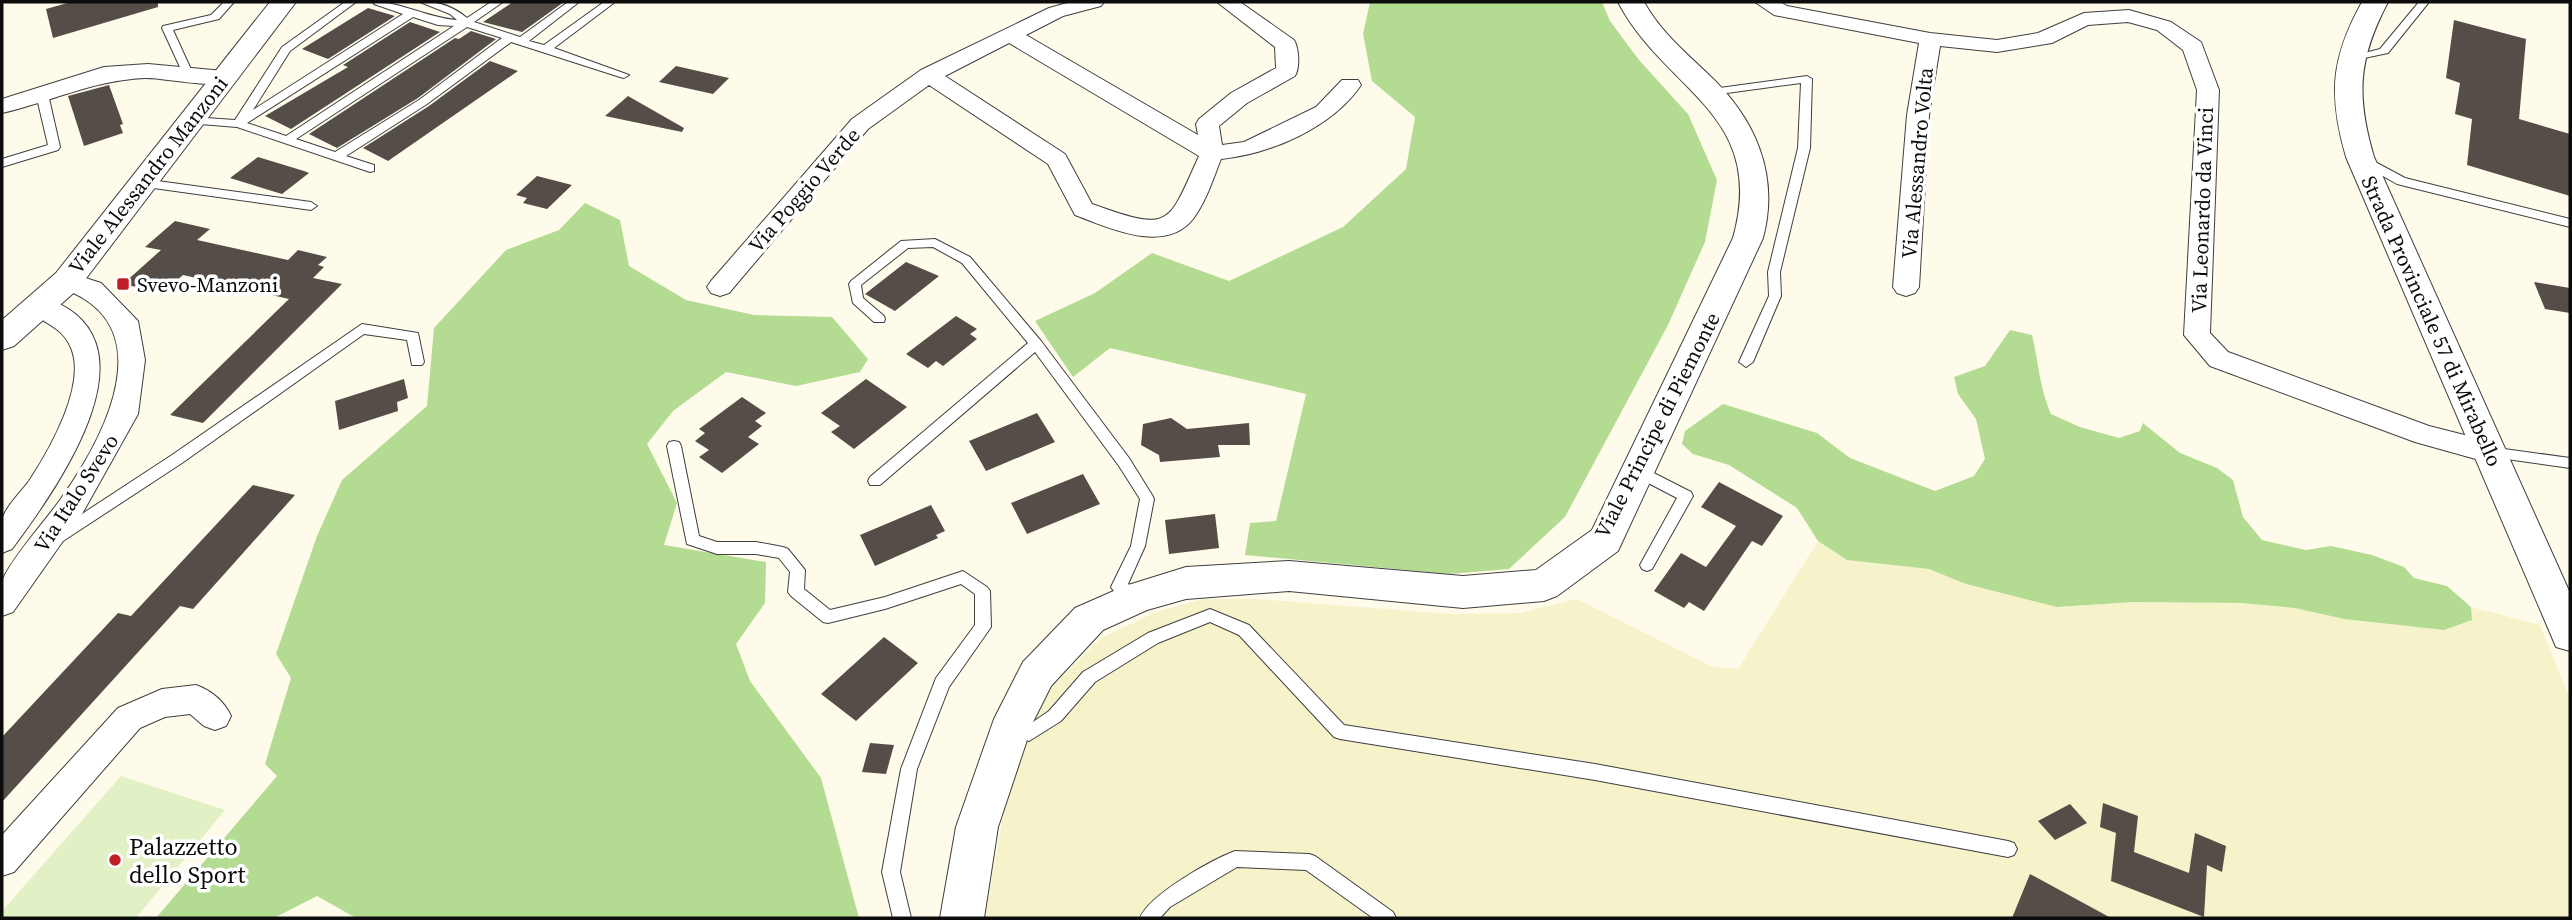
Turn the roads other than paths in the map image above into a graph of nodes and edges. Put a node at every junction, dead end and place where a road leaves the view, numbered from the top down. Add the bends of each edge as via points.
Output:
1 (229, 2) edge
2 (283, 2) edge
3 (351, 2) edge
4 (378, 2) edge
5 (425, 2) edge
6 (498, 2) edge
7 (574, 2) edge
8 (610, 2) edge
9 (1094, 2) edge
10 (1227, 2) edge
11 (1631, 2) edge
12 (1765, 2) edge
13 (2375, 2) edge
14 (2424, 2) edge
15 (412, 13) junction
16 (468, 24) junction
17 (1012, 36) junction
18 (509, 38) junction
19 (1930, 38) junction
20 (522, 41) junction
21 (546, 49) junction
22 (2348, 61) junction
23 (624, 75) dead end
24 (929, 75) junction
25 (189, 76) junction
26 (224, 78) junction
27 (1350, 85) dead end
28 (1712, 92) junction
29 (42, 94) junction
30 (2, 106) edge
31 (192, 121) junction
32 (238, 124) junction
33 (286, 141) junction
34 (1212, 153) junction
35 (336, 157) junction
36 (2360, 158) junction
37 (2, 163) edge
38 (370, 168) dead end
39 (144, 183) junction
40 (311, 206) dead end
41 (2570, 222) edge
42 (67, 281) junction
43 (720, 287) dead end
44 (1906, 287) dead end
45 (39, 305) junction
46 (879, 319) dead end
47 (2, 338) edge
48 (1036, 344) junction
49 (417, 362) dead end
50 (1746, 362) dead end
51 (674, 446) dead end
52 (105, 452) junction
53 (2490, 452) junction
54 (59, 456) junction
55 (2570, 463) edge
56 (1638, 471) junction
57 (875, 481) dead end
58 (2, 541) edge
59 (42, 547) junction
60 (1647, 565) dead end
61 (1138, 597) junction
62 (2563, 602) edge
63 (2, 603) edge
64 (2570, 635) edge
65 (215, 716) dead end
66 (1014, 719) junction
67 (2008, 849) dead end
68 (2, 860) edge
69 (902, 918) edge
70 (962, 918) edge
71 (1149, 918) edge
72 (1387, 918) edge

1 - 25 lane via 215,17 167,28
2 - 26 street, Viale Alessandro Manzoni
3 - 32 lane via 286,48
4 - 15 lane
5 - 16 lane via 454,12
6 - 16 lane
7 - 20 lane
8 - 21 lane
9 - 17 street, Via Poggio Verde via 1056,12
10 - 34 street via 1286,46 1287,71 1239,98 1207,124
11 - 28 street, Viale Principe di Piemonte via 1645,26
12 - 19 street, Via Leonardo da Vinci via 1781,11
13 - 22 street, Strada Provinciale 57 di Mirabello
14 - 22 lane via 2384,51
15 - 16 lane via 438,23
15 - 32 lane
16 - 18 lane
16 - 33 lane
17 - 24 street, Via Poggio Verde
17 - 34 street
18 - 20 lane
18 - 35 lane
19 - 44 street, Via Alessandro Volta via 1918,116
19 - 53 street, Via Leonardo da Vinci via 1997,46 2044,38 2084,19 2129,16 2164,26 2193,47 2208,89 2197,335 2220,359 2425,435
20 - 21 lane
21 - 23 lane
22 - 36 street, Strada Provinciale 57 di Mirabello via 2347,109
24 - 34 street via 1058,159 1083,209 1128,225 1163,229 1182,216
24 - 43 street, Via Poggio Verde via 860,124
25 - 26 street
25 - 29 street via 148,71 104,74
26 - 31 street, Viale Alessandro Manzoni
27 - 34 street via 1324,112 1249,149
28 - 50 lane via 1807,79 1804,148 1773,272 1775,296
28 - 56 street, Viale Principe di Piemonte via 1749,152 1756,190 1754,222
29 - 30 street
29 - 37 lane via 54,147
31 - 32 lane
31 - 39 street, Viale Alessandro Manzoni
32 - 33 lane
33 - 35 lane
35 - 38 lane
36 - 41 lane via 2401,181
36 - 53 street, Strada Provinciale 57 di Mirabello
39 - 40 lane
39 - 42 street, Viale Alessandro Manzoni
42 - 45 street, Viale Alessandro Manzoni
42 - 52 street, Via Italo Svevo via 92,289 125,321 132,360 124,414
45 - 47 street, Viale Alessandro Manzoni
45 - 54 street, Via Italo Svevo via 58,313 85,342 88,386
46 - 48 lane via 857,300 855,284 905,244 935,243 966,260
48 - 57 lane
48 - 61 lane via 1147,499 1138,546 1119,587
49 - 59 lane via 414,336 362,329
51 - 69 lane via 692,540 718,548 783,553 798,570 796,592 828,617 963,577 982,591 983,627 942,684 909,769 891,872
52 - 54 street
52 - 59 street, Via Italo Svevo
53 - 55 lane
53 - 62 street, Strada Provinciale 57 di Mirabello
54 - 58 street, Via Italo Svevo
56 - 60 lane via 1686,496
56 - 61 street, Viale Principe di Piemonte via 1605,540 1544,585 1463,592 1289,576 1186,583
59 - 63 street, Via Italo Svevo
61 - 66 street, Viale Principe di Piemonte via 1089,619 1037,674
62 - 64 street, Strada Provinciale 57 di Mirabello
65 - 68 street via 196,699 162,703 129,719
66 - 67 lane via 1029,734 1055,716 1089,677 1153,638 1210,615 1244,630 1340,732 1595,772
66 - 70 street, Viale Principe di Piemonte via 977,827
71 - 72 lane via 1164,901 1235,859 1309,862

